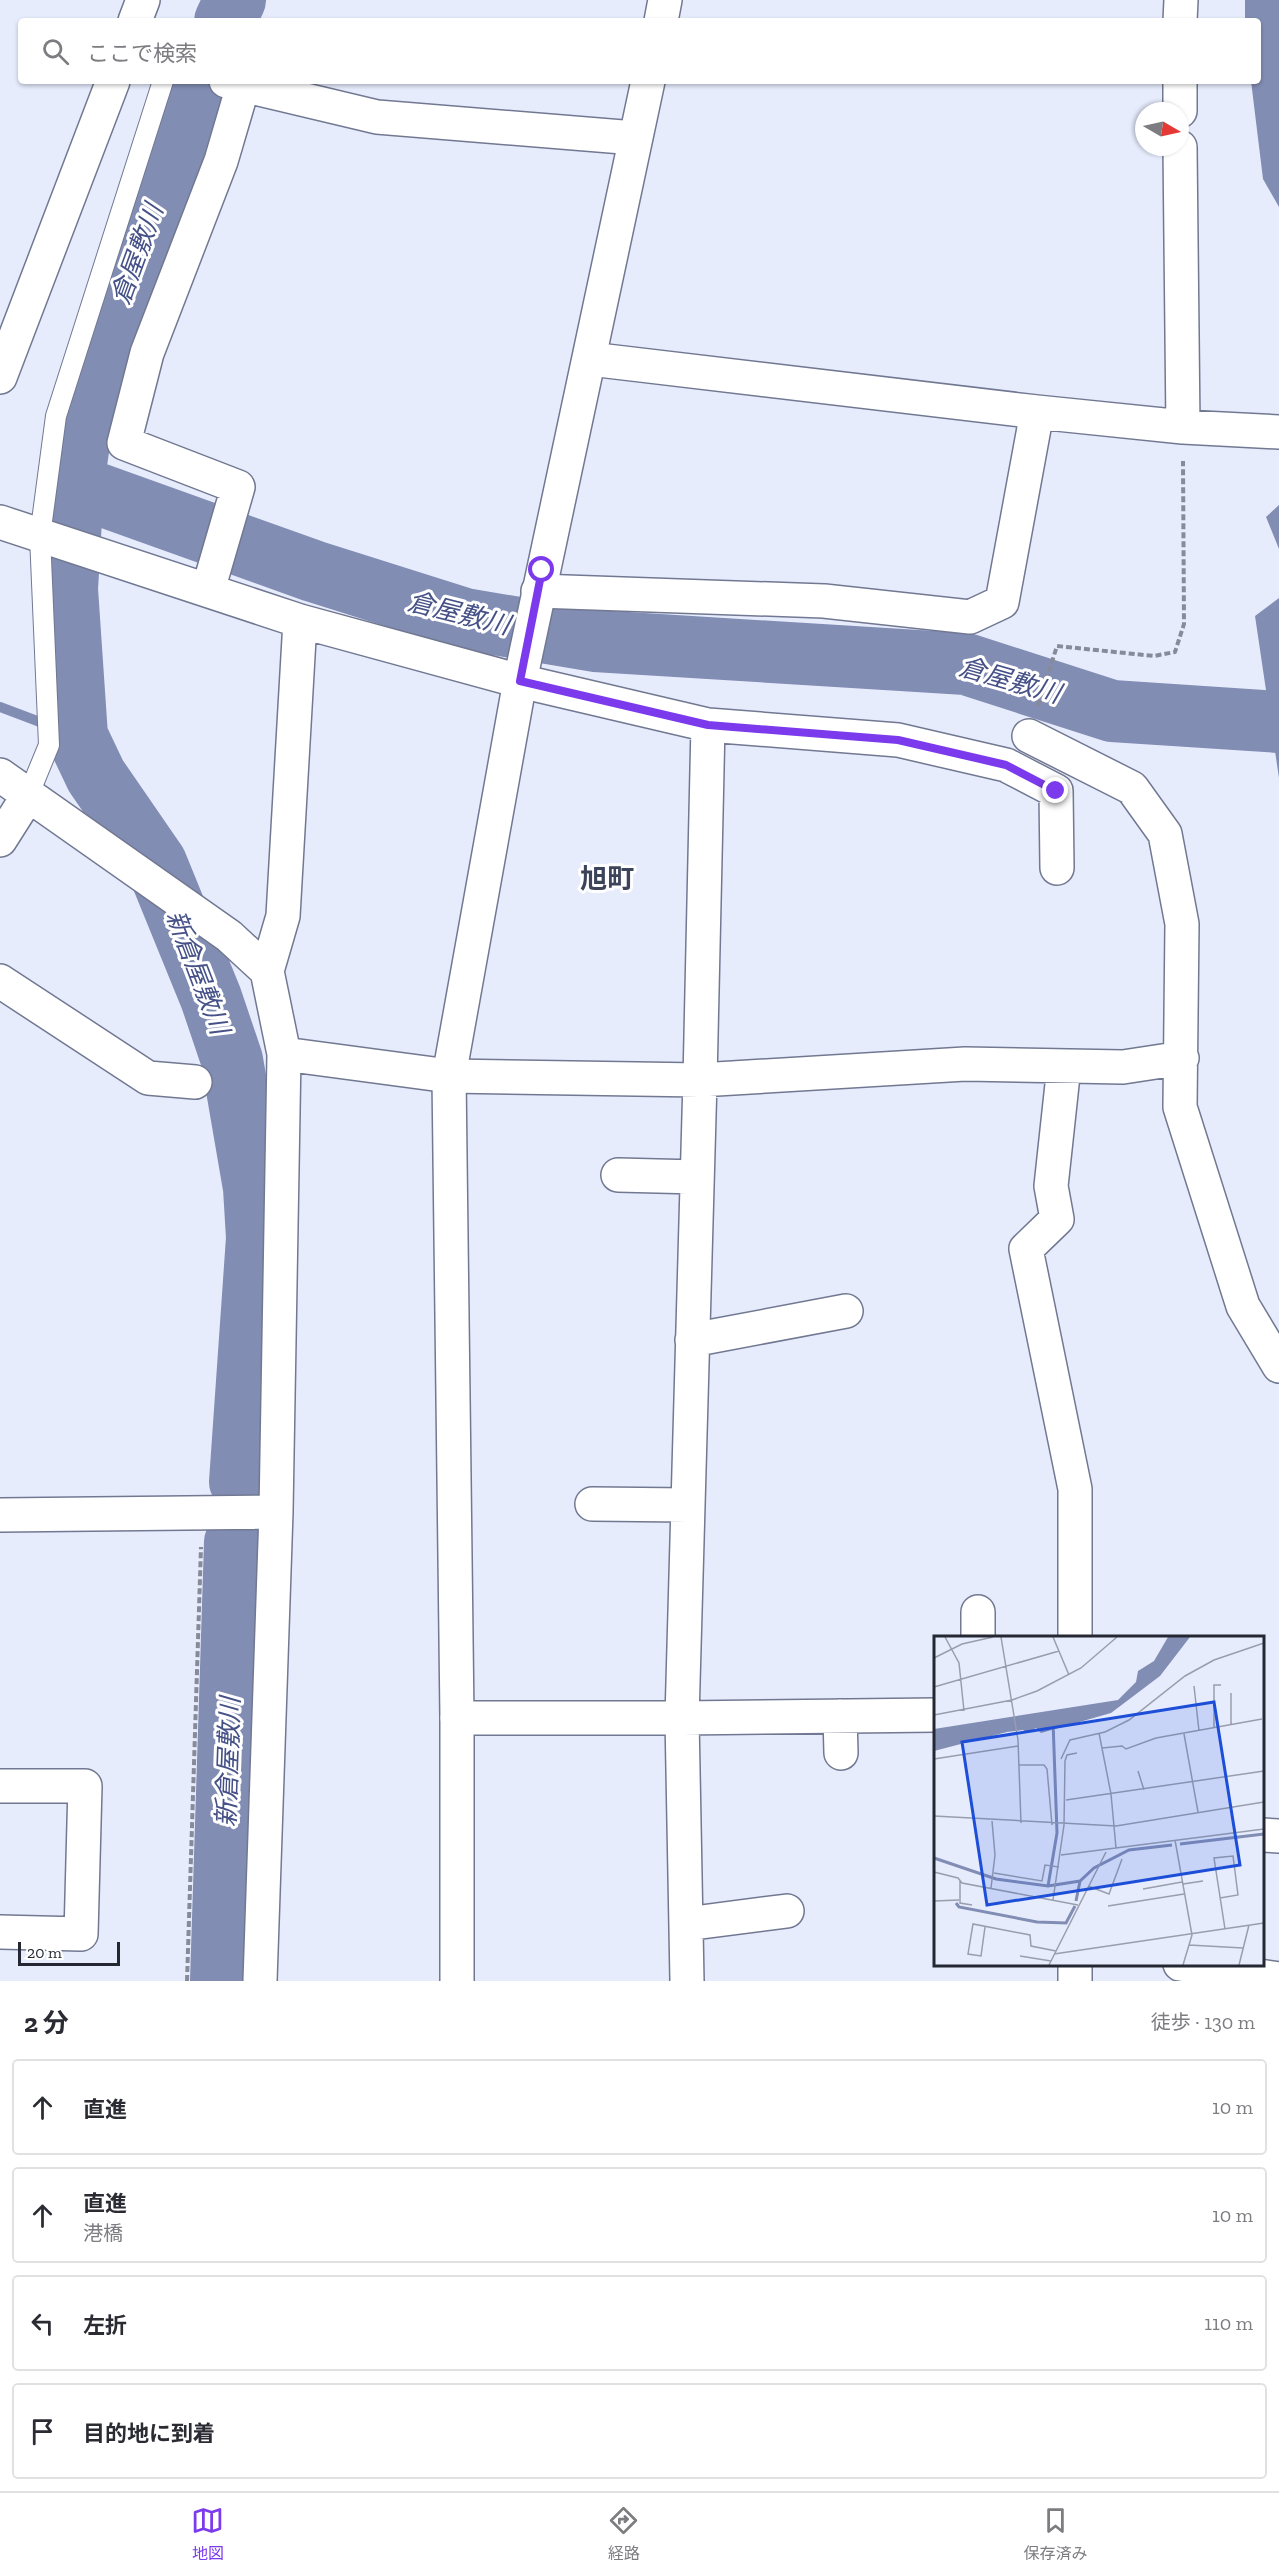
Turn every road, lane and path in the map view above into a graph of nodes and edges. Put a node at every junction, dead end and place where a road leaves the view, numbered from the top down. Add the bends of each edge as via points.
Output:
1 (143, 0) edge
2 (665, 0) edge
3 (1180, 0) edge
4 (136, 18) edge
5 (662, 18) edge
6 (1180, 18) edge
7 (112, 84) edge
8 (162, 84) edge
9 (235, 84) edge
10 (239, 84) edge
11 (647, 84) edge
12 (1180, 84) edge
13 (1180, 102) edge
14 (635, 138) junction
15 (1180, 156) edge
16 (590, 359) junction
17 (0, 377) edge
18 (1037, 412) junction
19 (1183, 427) junction
20 (1279, 432) edge
21 (0, 522) edge
22 (41, 537) junction
23 (212, 578) junction
24 (536, 601) junction
25 (300, 621) junction
26 (522, 671) junction
27 (708, 725) junction
28 (1029, 736) joint
29 (0, 775) edge
30 (28, 796) junction
31 (0, 840) edge
32 (1057, 868) dead end
33 (267, 971) junction
34 (0, 981) edge
35 (284, 1054) junction
36 (1182, 1058) junction
37 (1064, 1066) junction
38 (449, 1076) junction
39 (700, 1080) junction
40 (195, 1082) dead end
41 (618, 1175) dead end
42 (697, 1177) junction
43 (846, 1311) dead end
44 (692, 1340) junction
45 (1279, 1366) edge
46 (592, 1504) dead end
47 (688, 1505) junction
48 (276, 1512) junction
49 (202, 1513) junction
50 (0, 1515) edge
51 (1075, 1636) edge
52 (934, 1715) edge
53 (840, 1716) junction
54 (457, 1718) junction
55 (682, 1718) junction
56 (841, 1753) dead end
57 (0, 1786) edge
58 (1264, 1835) edge
59 (1279, 1836) edge
60 (787, 1911) dead end
61 (686, 1924) junction
62 (0, 1932) edge
63 (1187, 1966) edge
64 (1279, 1979) edge
65 (187, 1981) edge
66 (260, 1981) edge
67 (457, 1981) edge
68 (687, 1981) edge

1 - 4 street
2 - 5 street
3 - 6 street
7 - 17 street
8 - 22 lane via 56,416
9 - 23 street via 220,161 147,353 124,443 238,487
10 - 14 street via 377,117
11 - 14 street
12 - 13 street
14 - 16 street
15 - 19 street
16 - 18 street
16 - 24 street
18 - 19 street
18 - 24 street via 1002,602 970,617 824,602
19 - 20 street
19 - 28 path via 1184,624 1174,652 1154,656 1057,646
21 - 22 street
22 - 23 street via 103,556
22 - 30 lane via 49,745
23 - 25 street
24 - 26 street
25 - 26 street
25 - 33 street via 283,916
26 - 27 street
26 - 38 street
27 - 32 street via 898,740 1006,765 1056,791
27 - 39 street
28 - 36 street via 1132,788 1165,834 1182,924
29 - 30 street
30 - 31 street
30 - 33 street via 229,936
33 - 35 street
34 - 40 street via 148,1078
35 - 38 street
35 - 48 street
36 - 37 street via 1123,1067
36 - 45 street via 1180,1107 1243,1306
37 - 39 street via 965,1064
37 - 51 street via 1051,1186 1057,1219 1026,1249 1075,1489
38 - 39 street
38 - 54 street
39 - 42 street
41 - 42 street
42 - 44 street
43 - 44 street
44 - 47 street
46 - 47 street
47 - 55 street
48 - 49 street
48 - 66 street
49 - 50 street
49 - 65 path
52 - 53 street
53 - 55 street
53 - 56 street
54 - 55 street
54 - 67 street
55 - 61 street
57 - 62 street via 85,1786 81,1934
58 - 59 street
60 - 61 street
61 - 68 street
63 - 64 street

